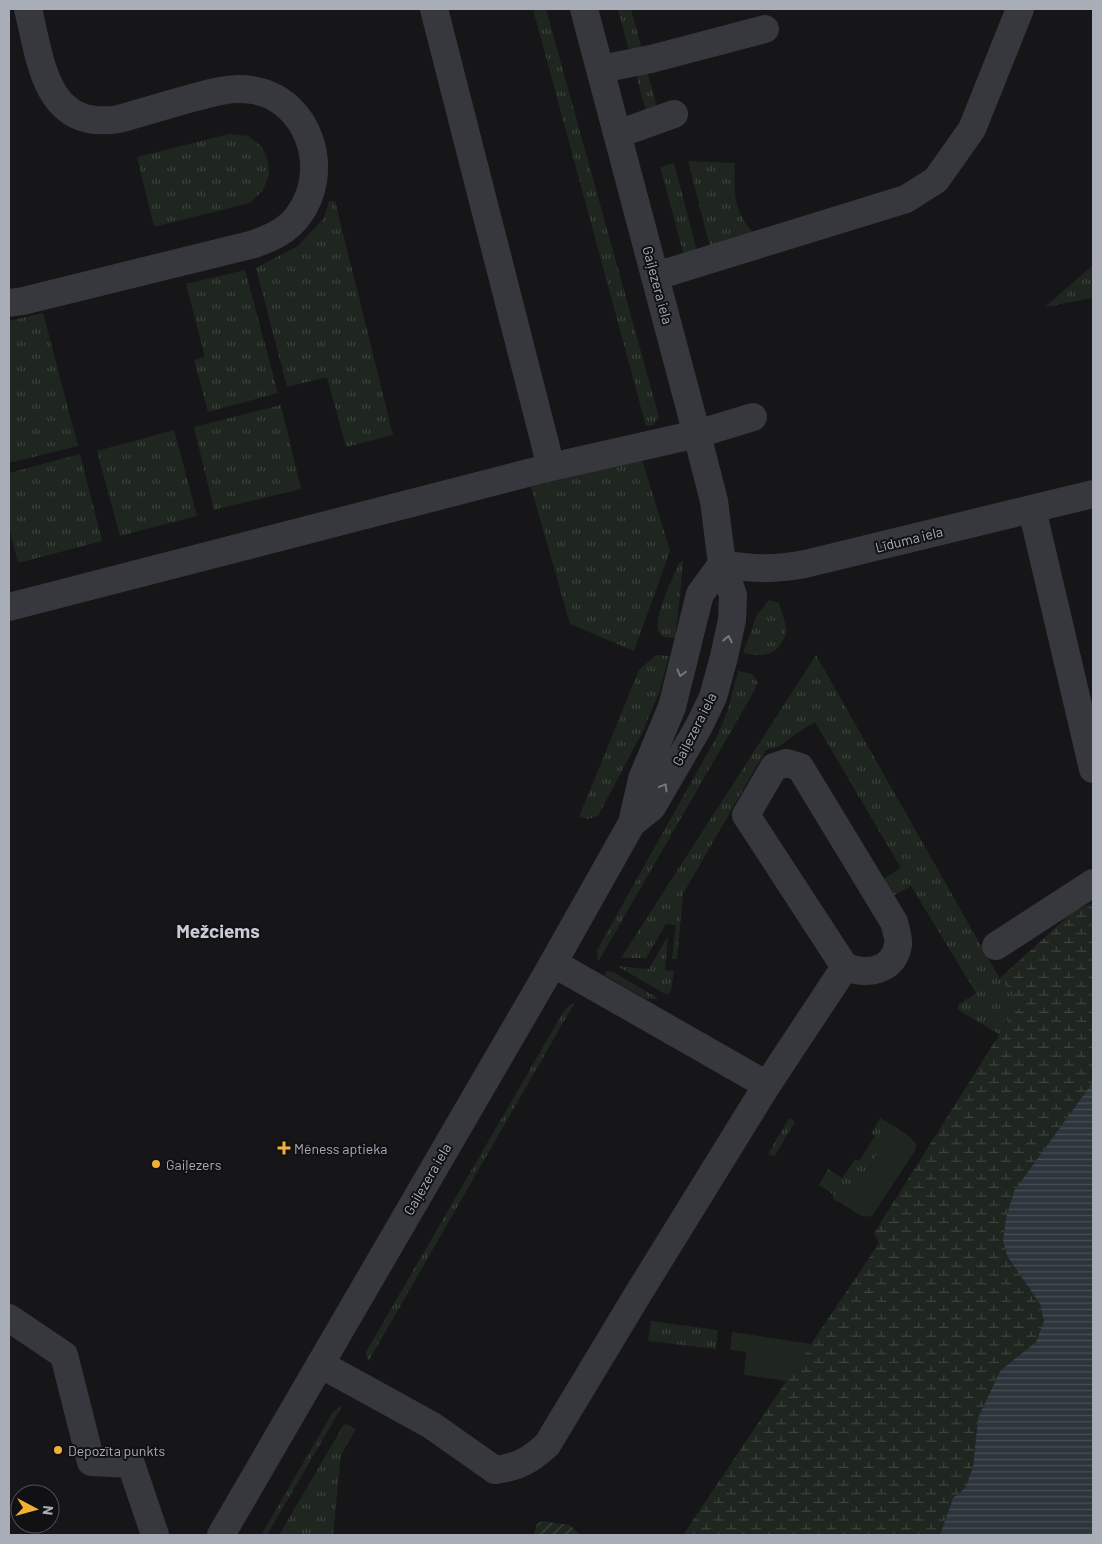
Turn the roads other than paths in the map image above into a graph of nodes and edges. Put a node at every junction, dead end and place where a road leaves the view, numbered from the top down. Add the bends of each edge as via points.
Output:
1 (28, 9) edge
2 (434, 9) edge
3 (584, 9) edge
4 (1020, 9) edge
5 (765, 29) dead end
6 (601, 69) junction
7 (674, 114) dead end
8 (618, 134) junction
9 (656, 276) junction
10 (9, 303) edge
11 (753, 417) dead end
12 (697, 434) junction
13 (551, 467) junction
14 (1093, 494) edge
15 (1032, 509) junction
16 (722, 564) junction
17 (9, 607) edge
18 (1093, 769) edge
19 (632, 823) junction
20 (1093, 883) edge
21 (996, 946) dead end
22 (553, 963) junction
23 (845, 967) junction
24 (767, 1085) junction
25 (9, 1318) edge
26 (320, 1364) junction
27 (154, 1535) edge
28 (221, 1535) edge

1 - 10 street via 47,81 53,94 71,112 105,121 218,91 254,90 271,96 298,118 314,150 315,167 308,202 298,217 271,239
2 - 13 street
3 - 6 street, Gaiļezera iela
4 - 9 street via 972,129 936,180 906,198
5 - 6 street
6 - 8 street, Gaiļezera iela
7 - 8 street
8 - 9 street, Gaiļezera iela
9 - 12 street, Gaiļezera iela
11 - 12 street
12 - 13 street
12 - 16 street, Gaiļezera iela via 714,501
13 - 17 street
14 - 15 street, Līduma iela
15 - 16 street, Līduma iela via 789,567 760,569
15 - 18 street
16 -> 19 street, Gaiļezera iela via 700,594 672,707 642,779
19 -> 16 street, Gaiļezera iela via 652,807 713,696 732,620 733,595
19 - 22 street, Gaiļezera iela
20 - 21 street
22 - 24 street
22 - 26 street, Gaiļezera iela
23 - 23 street via 858,971 881,969 893,959 898,944 894,922 800,767 786,763 774,767 746,815
23 - 24 street
24 - 26 street via 547,1444 532,1458 513,1467 495,1470 431,1426
25 - 27 street via 64,1355 91,1462 131,1464
26 - 28 street, Gaiļezera iela

